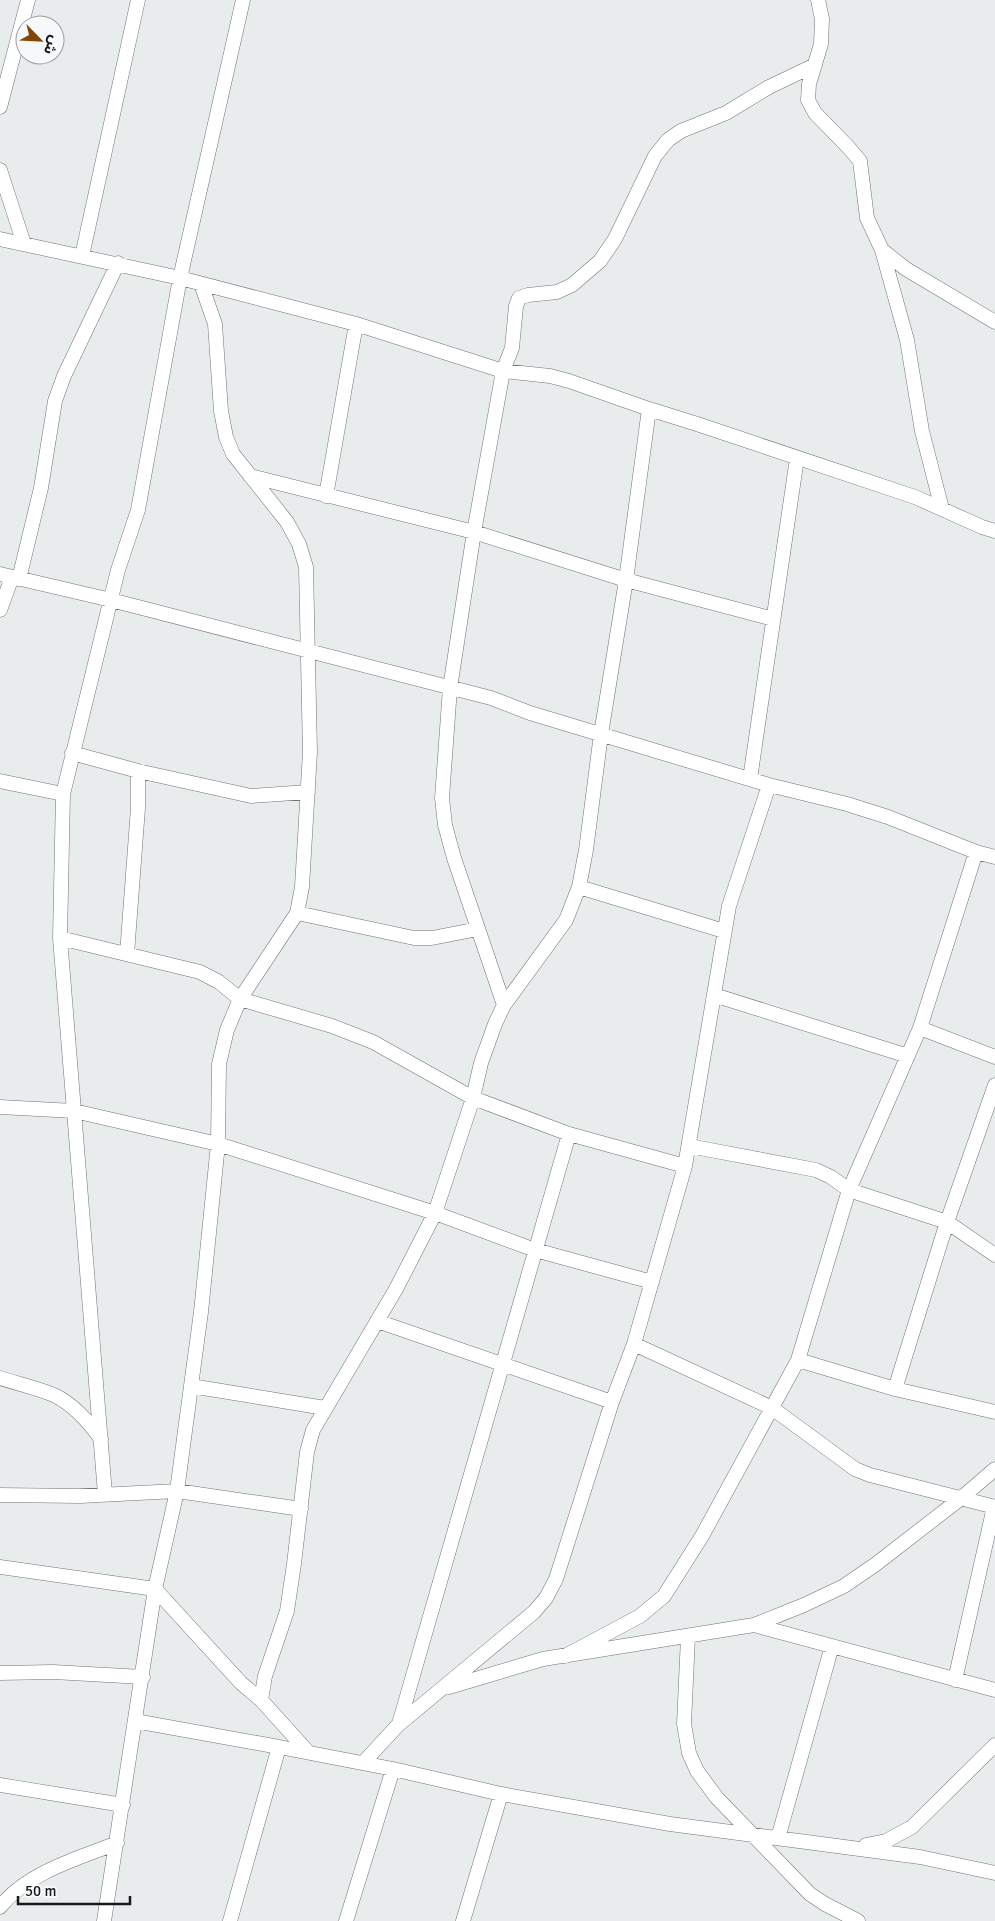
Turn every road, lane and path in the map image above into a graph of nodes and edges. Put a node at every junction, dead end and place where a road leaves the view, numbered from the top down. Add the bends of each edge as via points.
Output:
1 (28, 0) edge
2 (138, 0) edge
3 (243, 0) edge
4 (818, 0) edge
5 (815, 65) junction
6 (0, 107) edge
7 (0, 170) edge
8 (1, 241) edge
9 (24, 244) junction
10 (882, 250) junction
11 (82, 256) junction
12 (118, 264) junction
13 (180, 278) junction
14 (201, 284) junction
15 (995, 322) edge
16 (356, 324) junction
17 (503, 371) junction
18 (649, 409) junction
19 (797, 458) junction
20 (250, 476) junction
21 (326, 496) junction
22 (942, 509) junction
23 (995, 530) edge
24 (474, 532) junction
25 (10, 577) edge
26 (626, 580) junction
27 (111, 600) junction
28 (0, 610) edge
29 (773, 619) junction
30 (308, 650) junction
31 (450, 688) junction
32 (601, 734) junction
33 (72, 753) junction
34 (138, 771) junction
35 (750, 779) junction
36 (0, 781) edge
37 (769, 785) junction
38 (308, 792) junction
39 (63, 794) junction
40 (976, 852) junction
41 (995, 856) edge
42 (579, 887) junction
43 (296, 913) junction
44 (478, 930) junction
45 (724, 931) junction
46 (60, 938) junction
47 (127, 954) junction
48 (714, 995) junction
49 (240, 1000) junction
50 (504, 1005) junction
51 (920, 1028) junction
52 (908, 1056) junction
53 (995, 1057) edge
54 (995, 1085) edge
55 (473, 1098) junction
56 (0, 1107) edge
57 (74, 1111) junction
58 (569, 1134) junction
59 (218, 1144) junction
60 (689, 1146) junction
61 (685, 1166) junction
62 (849, 1190) junction
63 (435, 1213) junction
64 (947, 1222) junction
65 (534, 1250) junction
66 (995, 1255) edge
67 (652, 1282) junction
68 (377, 1321) junction
69 (634, 1344) junction
70 (798, 1360) junction
71 (501, 1365) junction
72 (0, 1378) edge
73 (191, 1386) junction
74 (895, 1389) junction
75 (612, 1402) junction
76 (325, 1408) junction
77 (772, 1408) junction
78 (995, 1412) edge
79 (102, 1440) junction
80 (995, 1469) edge
81 (176, 1491) junction
82 (105, 1494) junction
83 (0, 1495) edge
84 (960, 1499) junction
85 (995, 1507) edge
86 (301, 1509) junction
87 (0, 1567) edge
88 (155, 1589) junction
89 (754, 1625) junction
90 (688, 1637) junction
91 (832, 1646) junction
92 (565, 1656) junction
93 (0, 1673) edge
94 (142, 1677) junction
95 (956, 1680) junction
96 (444, 1688) junction
97 (995, 1690) edge
98 (261, 1700) junction
99 (135, 1721) junction
100 (398, 1725) junction
101 (995, 1745) edge
102 (279, 1747) junction
103 (307, 1751) junction
104 (363, 1764) junction
105 (393, 1769) junction
106 (0, 1785) edge
107 (501, 1794) junction
108 (123, 1805) junction
109 (754, 1835) junction
110 (778, 1838) junction
111 (117, 1843) junction
112 (855, 1847) junction
113 (995, 1873) edge
114 (0, 1907) edge
115 (104, 1921) edge
116 (230, 1921) edge
117 (346, 1921) edge
118 (463, 1921) edge
119 (858, 1921) edge

1 - 6 street
2 - 11 street
3 - 13 street
4 - 5 street via 822,19 821,44
5 - 10 street via 808,100 815,113 860,162 867,218
5 - 17 street via 668,140 655,156 615,239 600,261 572,285 557,292 519,298 512,348
7 - 9 street
8 - 9 street
9 - 11 street
10 - 15 street via 906,269
10 - 22 street via 907,340 922,431
11 - 12 street
12 - 13 street
12 - 25 street via 55,401 41,488
13 - 14 street
13 - 27 street via 138,510
14 - 16 street
14 - 20 street via 214,324 226,437 233,454
16 - 17 street
16 - 21 street
17 - 18 street via 560,378
17 - 24 street
18 - 19 street
18 - 26 street
19 - 22 street
19 - 29 street
20 - 21 street
20 - 30 street via 288,522 299,544 306,567
21 - 24 street
22 - 23 street
24 - 26 street
24 - 31 street
25 - 27 street
25 - 28 street
26 - 29 street
26 - 32 street
27 - 30 street
27 - 33 street
29 - 35 street
30 - 31 street
30 - 38 street
31 - 32 street
31 - 44 street via 442,798 445,825
32 - 35 street
32 - 42 street
33 - 34 street
33 - 39 street
34 - 38 street via 251,796
34 - 47 street
35 - 37 street
36 - 39 street
37 - 40 street via 874,812
37 - 45 street via 729,906
38 - 43 street via 302,887
39 - 46 street
40 - 41 street
40 - 51 street
42 - 45 street
42 - 50 street via 566,920
43 - 44 street via 414,938
43 - 49 street
44 - 50 street
45 - 48 street
46 - 47 street
46 - 57 street
47 - 49 street via 200,972 219,982
48 - 52 street
48 - 60 street
49 - 55 street via 332,1026 373,1042
49 - 59 street via 227,1030 220,1064
50 - 55 street via 481,1063
51 - 52 street
51 - 53 street
52 - 62 street
54 - 64 street
55 - 58 street
55 - 63 street
56 - 57 street
57 - 59 street
57 - 79 street via 90,1329
58 - 61 street
58 - 65 street
59 - 63 street
59 - 73 street
60 - 61 street
60 - 62 street via 816,1170
61 - 67 street
62 - 64 street
62 - 70 street
63 - 65 street
63 - 68 street
64 - 66 street
64 - 74 street
65 - 67 street
65 - 71 street
67 - 69 street
68 - 71 street
68 - 76 street
69 - 75 street
69 - 77 street
70 - 74 street
70 - 77 street
71 - 75 street
71 - 100 street
72 - 79 street via 55,1396 88,1421
73 - 76 street
73 - 81 street
74 - 78 street
75 - 96 street via 556,1579 546,1598 534,1612
76 - 86 street via 313,1430 307,1452
77 - 84 street via 870,1476
77 - 92 street via 702,1536 664,1596 640,1616
79 - 82 street
80 - 84 street
81 - 82 street
81 - 86 street
81 - 88 street
82 - 83 street
84 - 85 street
84 - 89 street via 844,1586
85 - 95 street
86 - 98 street via 287,1611 265,1676
87 - 88 street
88 - 94 street
88 - 98 street
89 - 90 street
89 - 91 street
90 - 92 street
90 - 109 street via 684,1724 689,1753 717,1798
91 - 95 street
91 - 110 street
92 - 96 street via 536,1661
93 - 94 street
94 - 99 street
95 - 97 street
96 - 100 street
98 - 103 street
99 - 102 street
99 - 108 street
100 - 104 street
101 - 112 street via 912,1827 886,1841
102 - 103 street
102 - 116 street
103 - 104 street
104 - 105 street
105 - 107 street
105 - 117 street
106 - 108 street
107 - 109 street via 670,1824
107 - 118 street
108 - 111 street
109 - 110 street
109 - 119 street via 810,1894
110 - 112 street
111 - 114 street via 49,1871 25,1885
111 - 115 street
112 - 113 street

